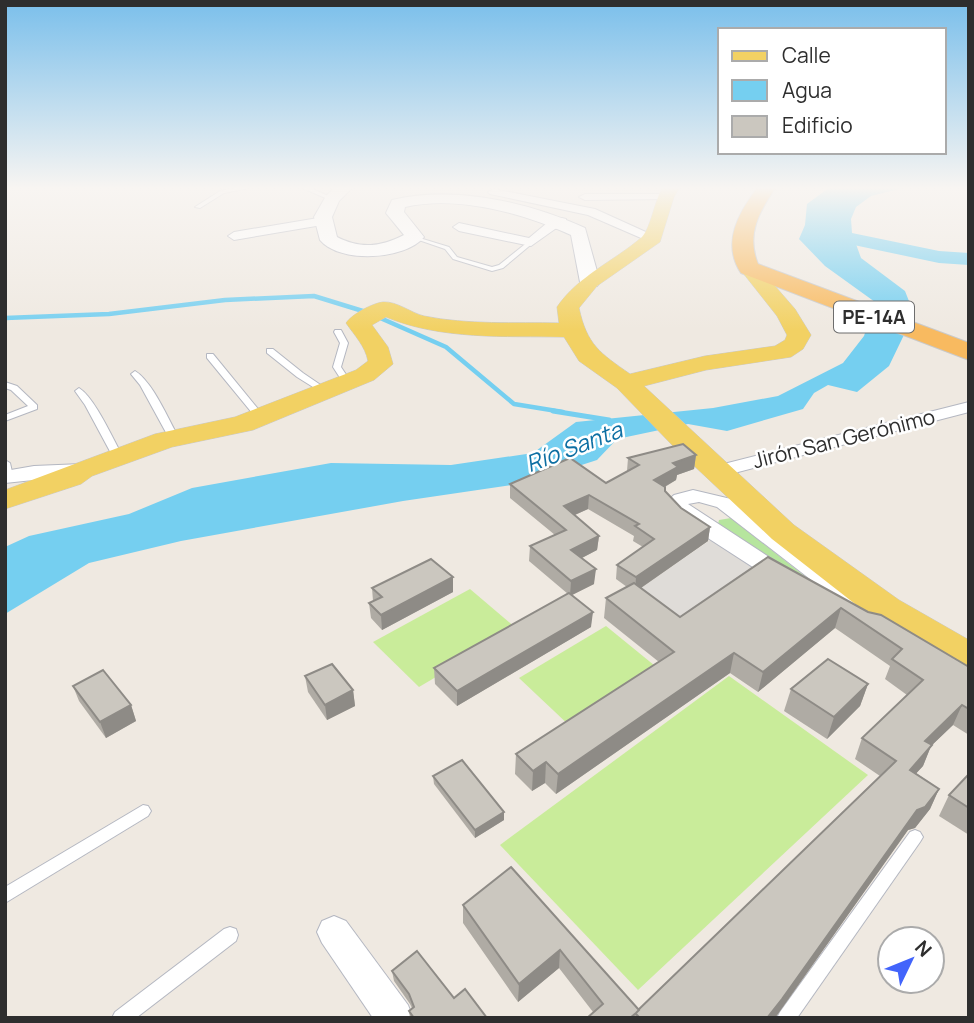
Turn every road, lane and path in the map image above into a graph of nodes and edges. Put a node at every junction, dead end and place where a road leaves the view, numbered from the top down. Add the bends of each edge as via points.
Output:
1 (241, 235) edge
2 (328, 235) edge
3 (496, 235) edge
4 (540, 235) edge
5 (580, 235) edge
6 (645, 235) edge
7 (654, 235) edge
8 (742, 235) edge
9 (234, 236) dead end
10 (415, 237) joint
11 (653, 238) junction
12 (531, 242) junction
13 (749, 268) junction
14 (590, 282) junction
15 (348, 328) junction
16 (572, 330) junction
17 (271, 351) dead end
18 (965, 352) edge
19 (210, 356) dead end
20 (135, 374) dead end
21 (626, 383) junction
22 (5, 385) edge
23 (335, 386) junction
24 (79, 391) dead end
25 (969, 407) edge
26 (260, 417) junction
27 (5, 418) edge
28 (174, 438) junction
29 (118, 457) junction
30 (719, 471) junction
31 (6, 479) edge
32 (878, 617) junction
33 (969, 658) edge
34 (969, 681) edge
35 (143, 811) dead end
36 (915, 837) dead end
37 (5, 896) edge
38 (334, 932) dead end
39 (230, 935) dead end
40 (121, 1018) edge
41 (395, 1018) edge
42 (786, 1018) edge

1 - 9 street
2 - 10 main road via 342,248 365,253 393,249
3 - 12 street
4 - 12 street
5 - 14 main road
6 - 11 street
7 - 11 main road
8 - 13 highway
10 - 12 lane via 447,248 455,258 495,269
11 - 14 main road
13 - 18 highway, PE-14A
13 - 21 main road via 788,314 799,335 796,344 782,352 705,363
14 - 16 main road via 568,307
15 - 16 main road via 384,308 418,322
15 - 23 lane
15 - 23 main road via 376,347 381,364
16 - 21 main road via 588,356
17 - 23 lane via 300,375
19 - 26 lane
20 - 28 lane
21 - 30 main road
22 - 27 lane via 34,407
23 - 26 main road
24 - 29 lane
25 - 30 street, Jirón San Gerónimo
26 - 28 main road
28 - 29 main road
29 - 31 main road via 70,478
30 - 32 main road
32 - 32 street via 723,503 706,495 686,496 675,503 799,586
32 - 33 main road
32 - 34 main road
35 - 37 lane
36 - 42 lane
38 - 41 street
39 - 40 lane

